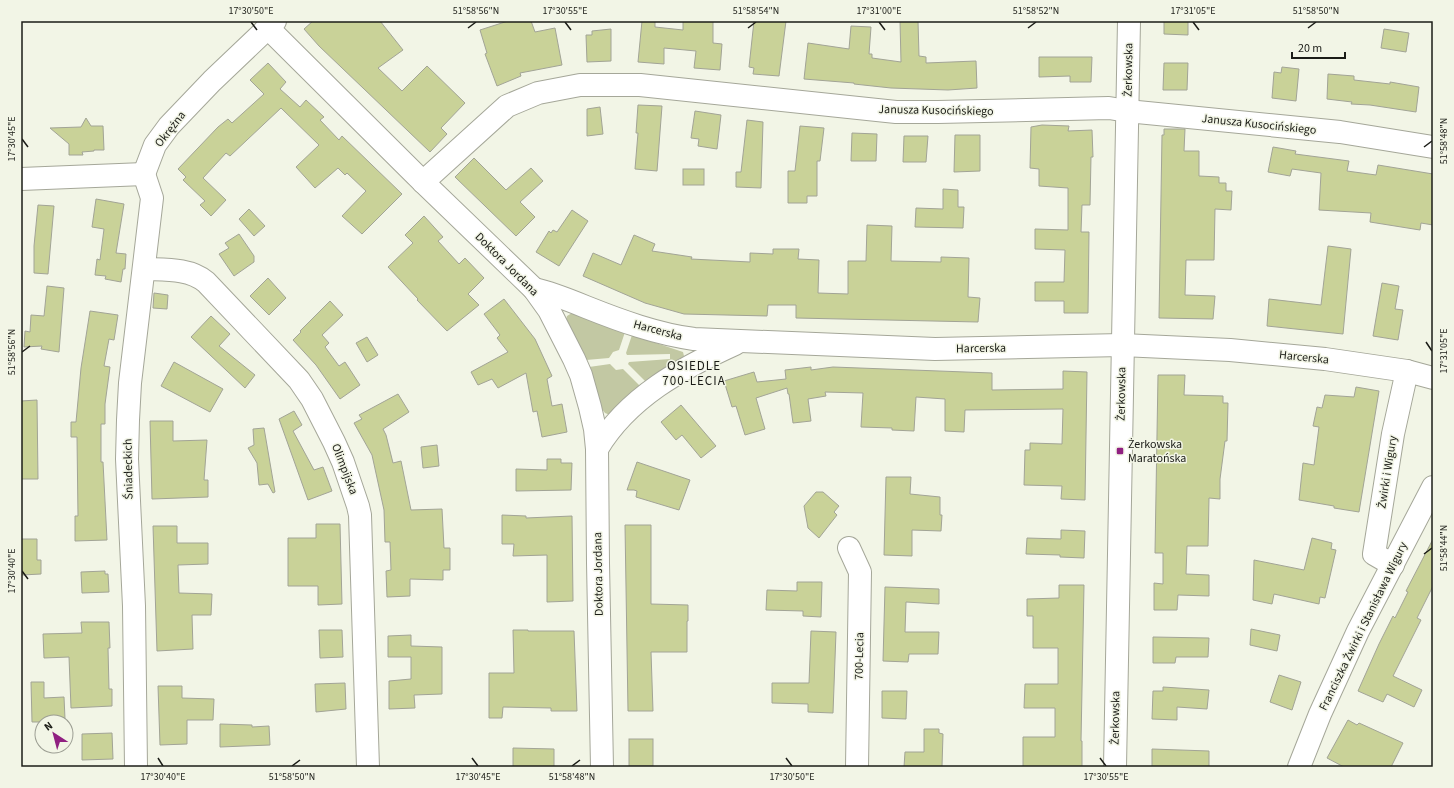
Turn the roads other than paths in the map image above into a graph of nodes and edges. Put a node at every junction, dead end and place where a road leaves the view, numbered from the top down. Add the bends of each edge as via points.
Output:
1 (1129, 21) edge
2 (271, 24) edge
3 (1127, 111) junction
4 (1433, 147) edge
5 (144, 174) junction
6 (21, 179) edge
7 (423, 182) junction
8 (144, 269) junction
9 (534, 289) junction
10 (739, 342) junction
11 (1122, 345) junction
12 (1407, 371) junction
13 (1433, 378) edge
14 (597, 449) junction
15 (1433, 487) edge
16 (849, 548) dead end
17 (1393, 565) junction
18 (136, 767) edge
19 (368, 767) edge
20 (602, 767) edge
21 (857, 767) edge
22 (1115, 767) edge
23 (1299, 767) edge

1 - 3 street, Żerkowska
2 - 5 street, Okrężna via 169,126 155,145
2 - 7 street, Doktora Jordana
3 - 4 street, Janusza Kusocińskiego via 1340,132
3 - 7 street, Janusza Kusocińskiego via 1109,108 896,112 640,85 580,85 538,93 507,106
3 - 11 street, Żerkowska
5 - 6 street
5 - 8 street, Śniadeckich via 152,198
7 - 9 street, Doktora Jordana
8 - 18 street, Śniadeckich via 130,383 127,436 134,606
8 - 19 street, Olimpijska via 183,272 206,282 299,380 334,442 360,515
9 - 10 street, Harcerska via 674,336
9 - 14 street, Doktora Jordana via 549,310 581,375 592,414
10 - 11 street, Harcerska via 935,349
10 - 14 street via 679,371 657,386 621,418 606,434
11 - 12 street, Harcerska via 1230,350 1325,359
11 - 22 street, Żerkowska
12 - 13 street, Harcerska
12 - 17 street, Żwirki i Wigury via 1393,434 1374,554
14 - 20 street, Doktora Jordana
15 - 17 street, Franciszka Żwirki i Stanisława Wigury
16 - 21 street, 700-Lecia via 860,572
17 - 23 street, Franciszka Żwirki i Stanisława Wigury via 1358,631

